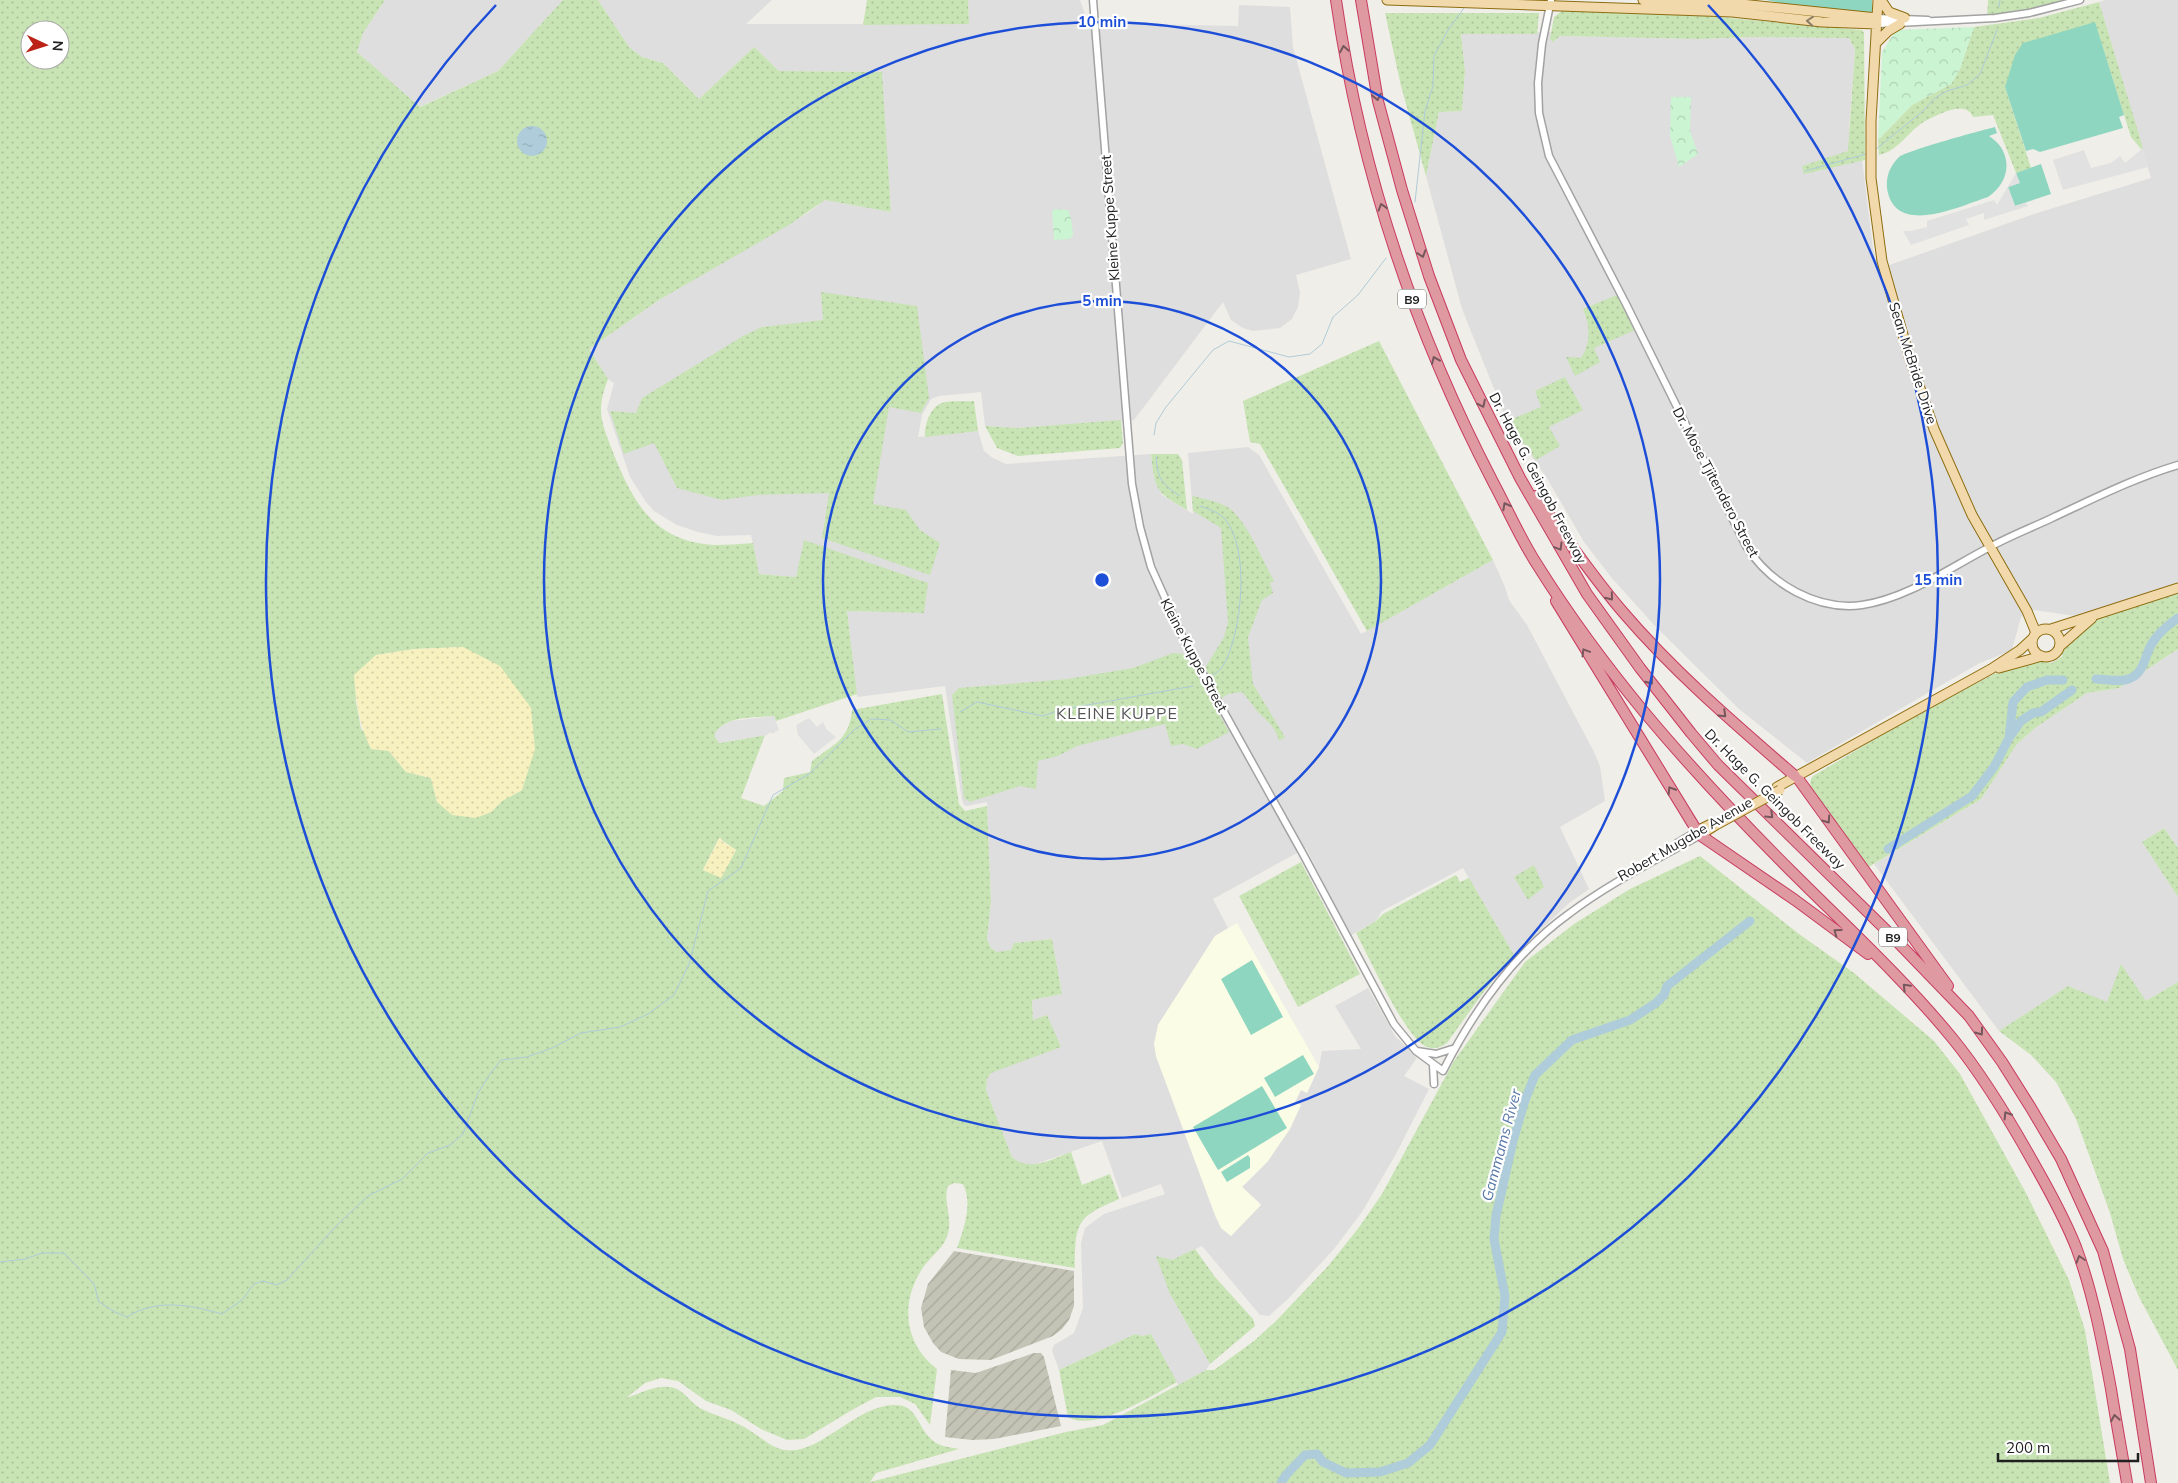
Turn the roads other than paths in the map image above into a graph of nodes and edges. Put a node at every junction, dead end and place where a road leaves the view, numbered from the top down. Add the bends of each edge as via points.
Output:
1 (1093, 0) edge
2 (1336, 0) edge
3 (1361, 0) edge
4 (1387, 0) edge
5 (1643, 0) edge
6 (1874, 0) edge
7 (1879, 0) edge
8 (2080, 0) edge
9 (1552, 2) edge
10 (1875, 21) junction
11 (1903, 21) junction
12 (1876, 43) junction
13 (1872, 94) junction
14 (1510, 458) junction
15 (2178, 465) edge
16 (1990, 547) junction
17 (1537, 565) junction
18 (2178, 588) edge
19 (2027, 611) junction
20 (2096, 614) junction
21 (2048, 629) junction
22 (2034, 636) junction
23 (2060, 646) junction
24 (2042, 656) junction
25 (1797, 778) junction
26 (1699, 833) junction
27 (1891, 971) junction
28 (1969, 1016) junction
29 (1452, 1049) junction
30 (1416, 1051) junction
31 (1433, 1065) junction
32 (1441, 1070) junction
33 (1434, 1084) dead end
34 (2127, 1483) edge
35 (2152, 1483) edge

1 - 30 street, Kleine Kuppe Street via 1132,484 1144,546 1184,640 1394,1024
17 -> 2 highway, B9 via 1464,427 1413,300 1367,159
3 -> 14 highway, Dr. Hage G. Geingob Freeway / B9 via 1384,127 1429,276 1461,360
4 - 9 main road
5 - 10 main road via 1731,3
6 - 10 main road, Sean McBride Drive
7 - 10 main road, Sean McBride Drive
7 - 11 main road
8 - 11 street via 1995,18
10 -> 9 main road via 1822,22 1732,12
9 - 16 street, Dr. Mose Tjitendero Street via 1539,90 1540,123 1549,156 1746,546 1768,572 1790,589 1819,601 1844,605 1894,596
10 - 11 street
10 - 12 main road, Sean McBride Drive
10 - 13 main road, Sean McBride Drive
11 - 12 main road
12 - 13 main road, Sean McBride Drive
13 - 16 main road, Sean McBride Drive via 1871,178 1882,261 1924,404 1961,491
14 -> 25 highway via 1579,557 1623,612 1728,719
14 -> 28 highway, Dr. Hage G. Geingob Freeway / B9 via 1587,594 1691,733 1718,765
15 - 16 street, Dr. Mose Tjitendero Street via 2121,486
16 - 19 main road, Sean McBride Drive
26 -> 17 highway via 1564,616
17 - 27 highway, B9 via 1642,710 1685,760
18 - 20 main road
19 - 21 main road, Sean McBride Drive
19 - 22 main road, Sean McBride Drive
20 - 21 main road
20 - 23 main road
21 - 22 main road
21 - 23 main road via 2059,636
22 - 24 main road via 2035,651
22 - 25 main road, Robert Mugabe Avenue via 2020,650 1991,669
23 - 24 main road via 2053,656
24 - 25 main road, Robert Mugabe Avenue via 1998,669
25 - 26 main road, Robert Mugabe Avenue, bridge
25 -> 28 highway
27 -> 26 highway
26 - 29 street, Robert Mugabe Avenue via 1596,892 1541,932 1488,991
26 - 32 street, Robert Mugabe Avenue via 1587,900 1543,934 1482,1004
34 -> 27 highway, B9 via 2090,1291 2060,1211 2010,1120 1977,1069 1927,1008
28 -> 35 highway, Dr. Hage G. Geingob Freeway / B9 via 2002,1062 2060,1159 2103,1251 2130,1349
29 - 30 street via 1436,1054
29 - 32 street, Robert Mugabe Avenue
30 - 31 street, Kleine Kuppe Street
31 - 32 street, Kleine Kuppe Street
31 - 33 street

